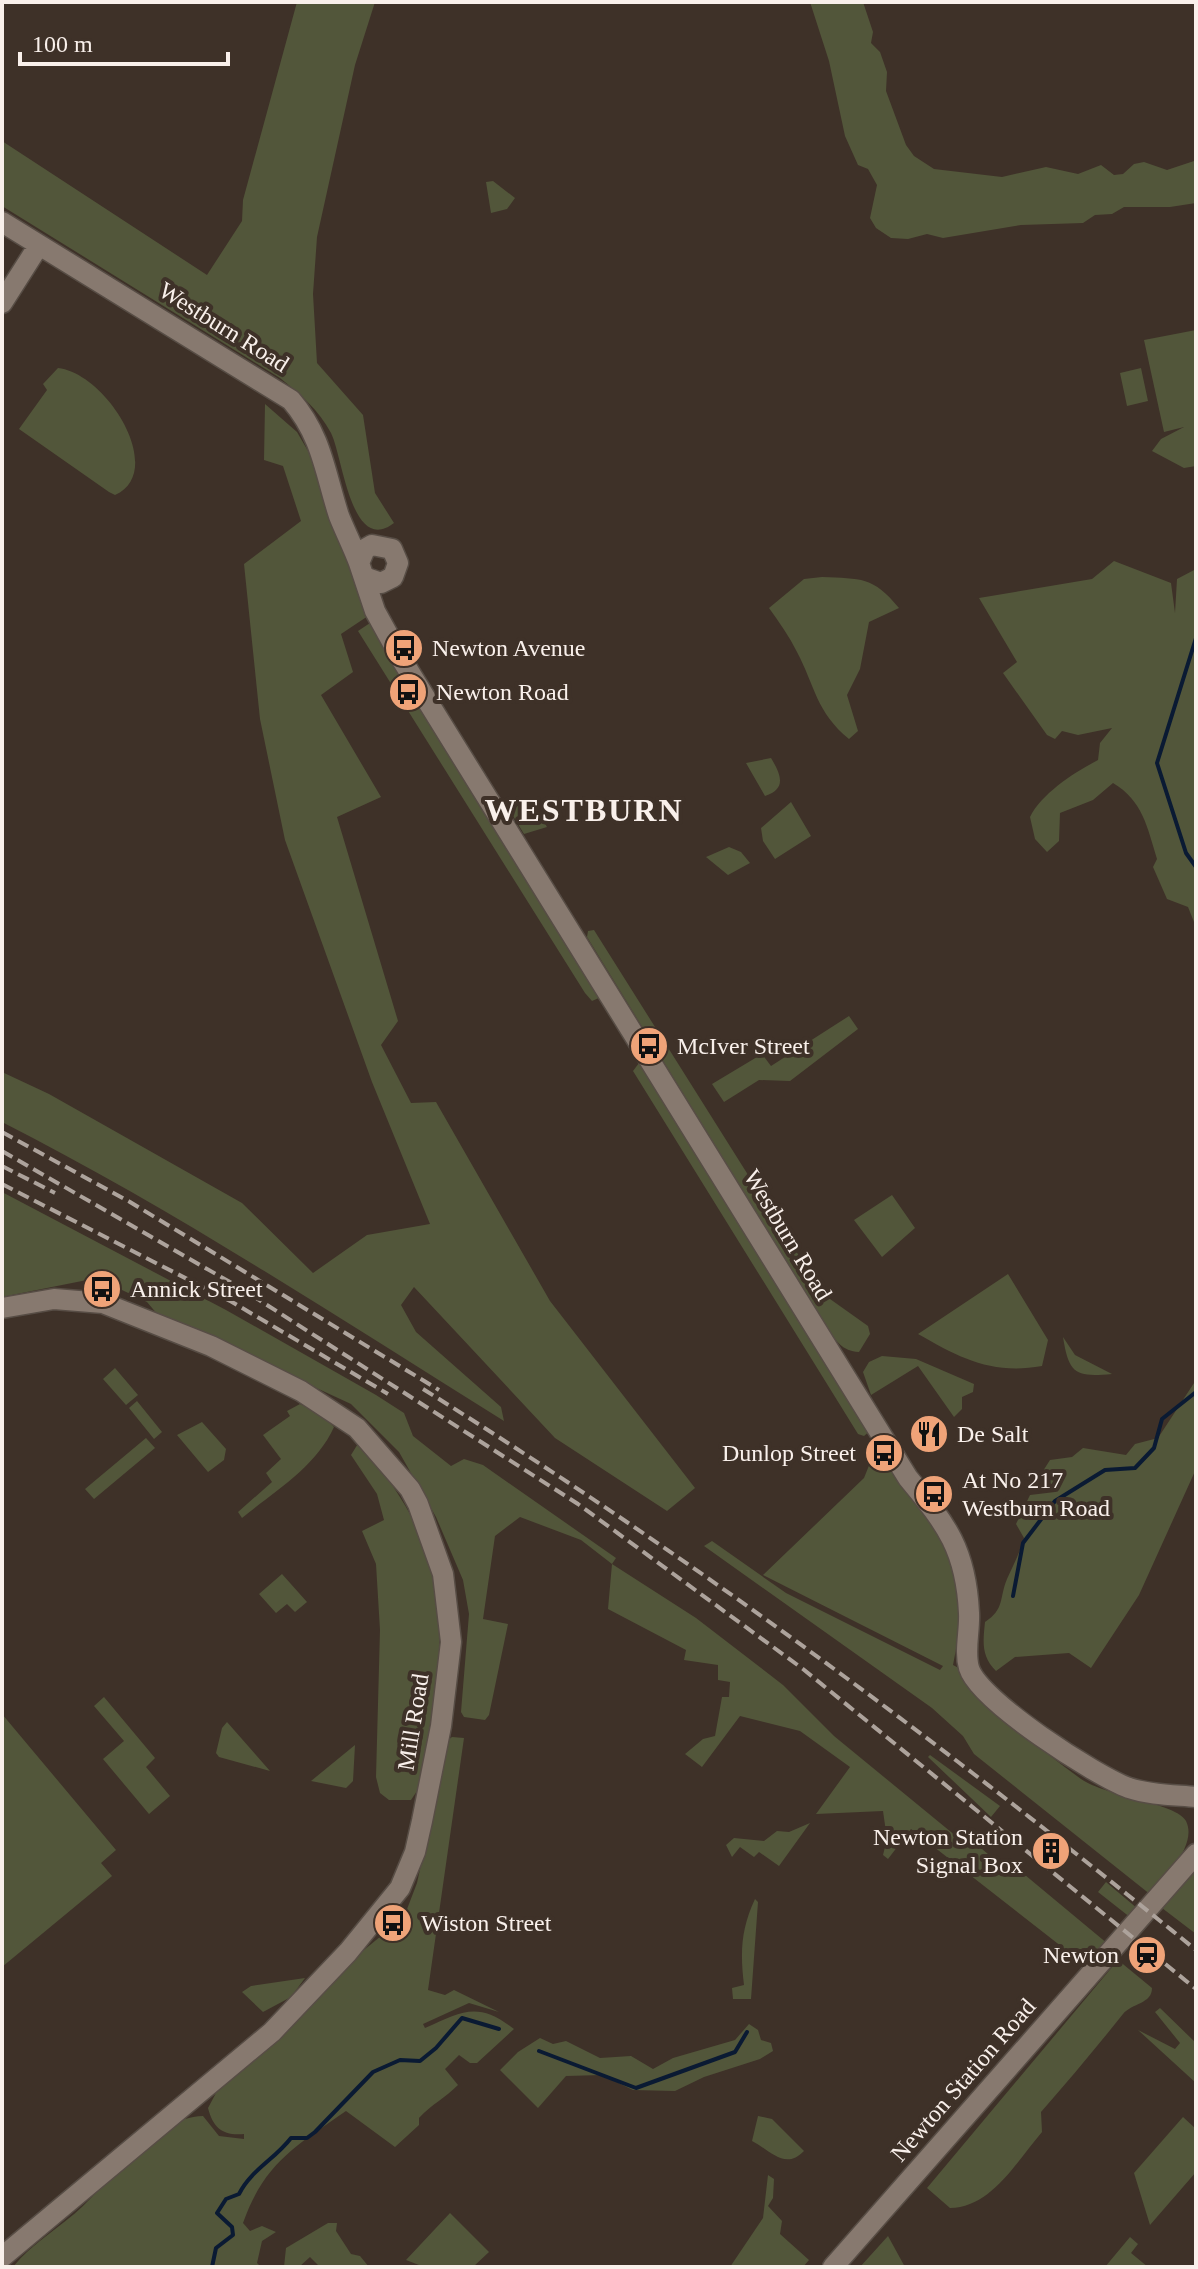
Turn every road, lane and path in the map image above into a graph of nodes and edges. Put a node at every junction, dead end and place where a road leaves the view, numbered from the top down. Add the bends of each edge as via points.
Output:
1 (2, 222) edge
2 (39, 245) junction
3 (2, 303) edge
4 (349, 534) junction
5 (372, 545) junction
6 (368, 574) junction
7 (2, 1308) edge
8 (1196, 1797) edge
9 (1196, 1854) edge
10 (2, 2257) edge
11 (833, 2267) edge

1 - 2 street, Westburn Road
2 - 3 street
2 - 4 street, Westburn Road via 291,400 320,444
4 - 5 street
4 - 6 street, Westburn Road
5 - 6 street via 365,549
5 - 6 street via 384,545 397,557 393,577
6 - 8 street, Westburn Road via 375,611 402,660 908,1478 951,1532 967,1578 967,1657 978,1685 1100,1775 1132,1789
7 - 10 street, Mill Road via 54,1299 103,1303 211,1346 301,1391 357,1428 418,1504 443,1574 451,1642 422,1821 400,1888 272,2032
9 - 11 street, Newton Station Road

